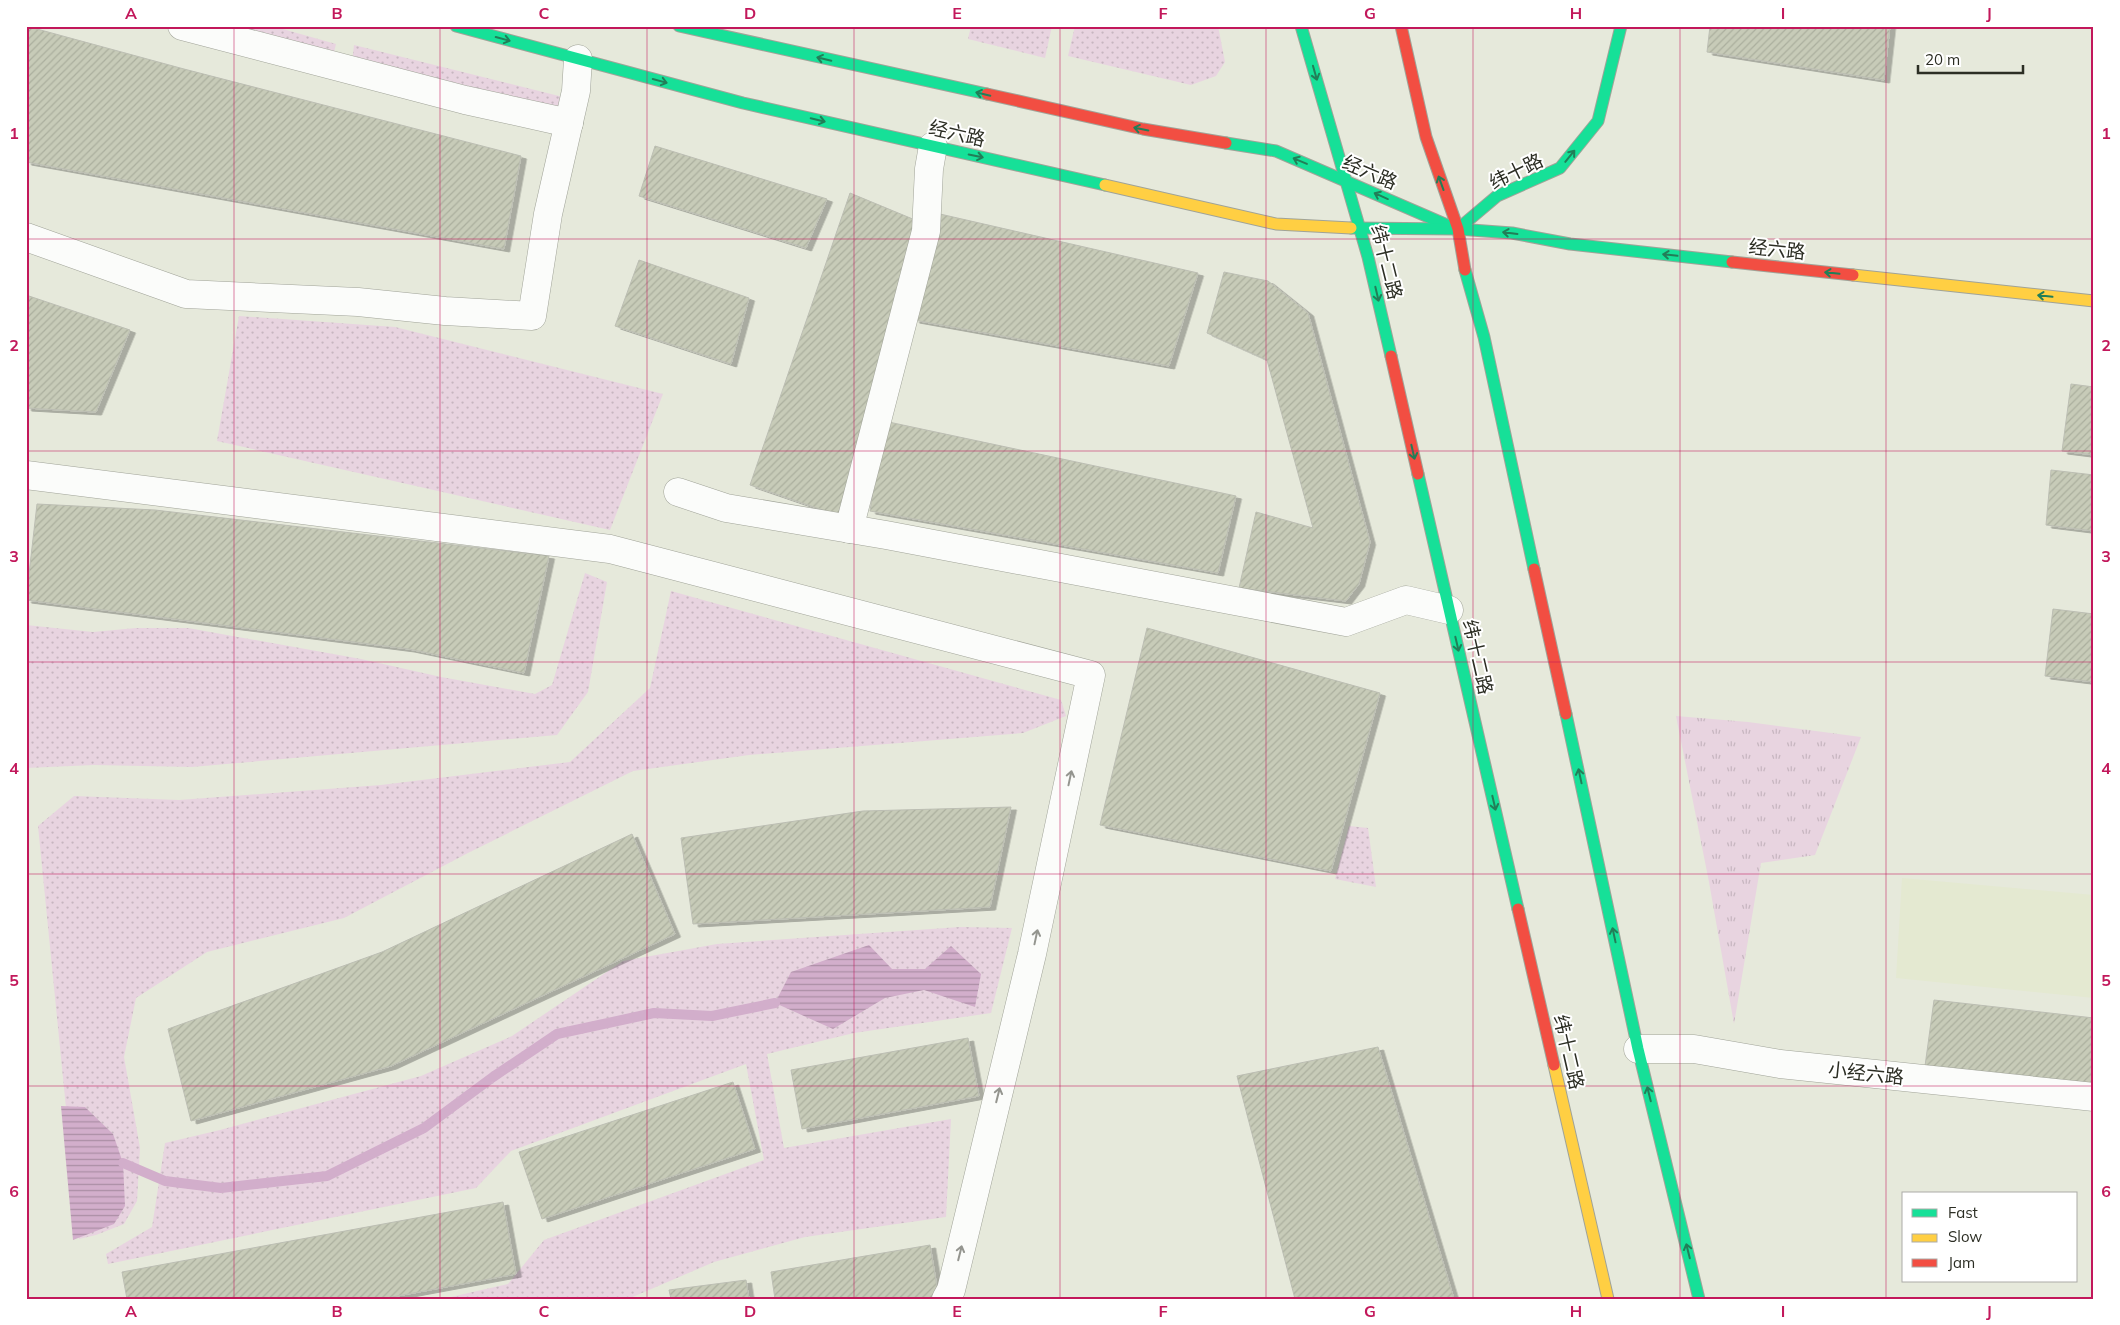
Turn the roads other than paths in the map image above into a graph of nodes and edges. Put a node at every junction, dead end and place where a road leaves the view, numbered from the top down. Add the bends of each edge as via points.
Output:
1 (182, 26) edge
2 (456, 26) edge
3 (679, 26) edge
4 (1301, 26) edge
5 (1401, 26) edge
6 (1621, 26) edge
7 (578, 59) junction
8 (569, 124) junction
9 (933, 146) junction
10 (1345, 180) junction
11 (1361, 229) junction
12 (1458, 229) junction
13 (26, 237) edge
14 (2094, 301) edge
15 (26, 475) edge
16 (678, 492) dead end
17 (849, 529) junction
18 (1449, 610) junction
19 (1638, 1049) junction
20 (2094, 1097) edge
21 (946, 1299) edge
22 (1608, 1299) edge
23 (1700, 1299) edge

1 - 8 street
2 -> 7 main road, 经六路
10 -> 3 main road, 经六路 via 1276,151 1142,130
4 -> 10 main road, 纬十二路
12 -> 5 main road via 1426,137
12 -> 6 main road, 纬十路 via 1498,196 1560,168 1598,121
7 - 8 street
7 -> 9 main road, 经六路 via 744,103
8 - 13 street via 548,214 532,316 348,301 186,294
9 -> 11 main road, 经六路 via 1276,224
9 - 17 street via 926,231
10 - 11 main road, 纬十二路
12 -> 10 main road, 经六路
11 - 12 main road, 经六路
11 -> 18 main road, 纬十二路
14 -> 12 main road, 经六路 via 1570,244 1512,232
19 -> 12 main road via 1489,356 1463,263
21 -> 15 street via 952,1290 1032,954 1091,675 610,550
16 - 17 street via 726,508
17 - 18 street via 1346,622 1406,600
18 -> 22 main road, 纬十二路
19 - 20 street, 小经六路 via 1694,1049 1780,1064
23 -> 19 main road

